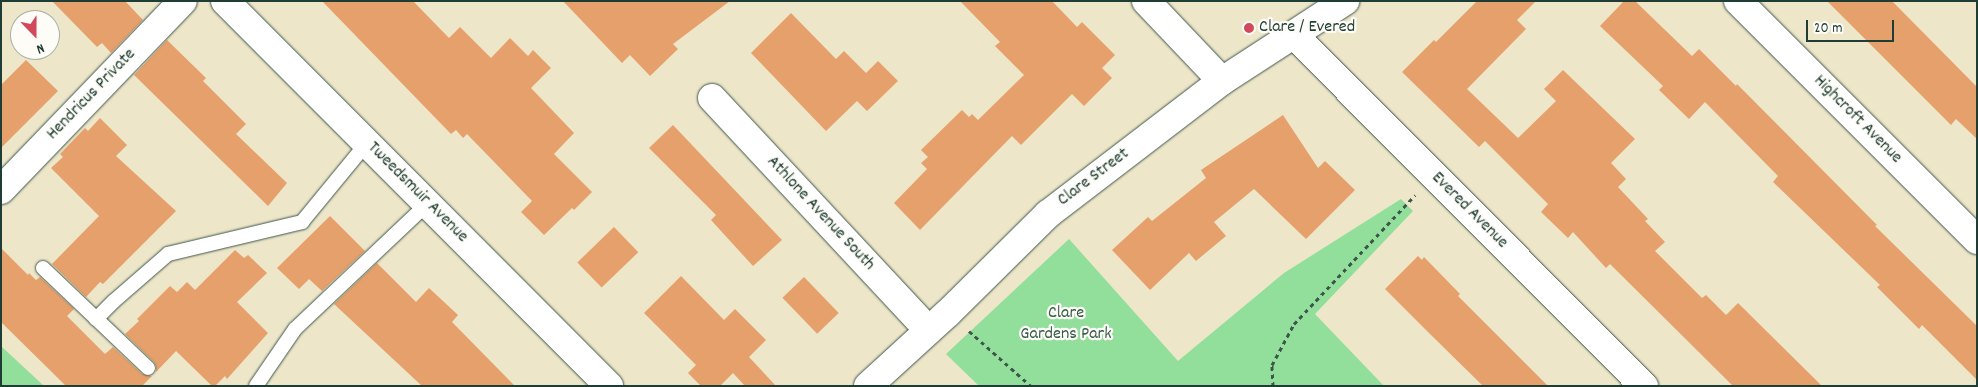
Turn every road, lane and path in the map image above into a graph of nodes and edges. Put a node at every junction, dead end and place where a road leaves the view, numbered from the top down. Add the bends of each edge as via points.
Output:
1 (183, 1) edge
2 (1146, 1) edge
3 (1345, 1) edge
4 (1738, 1) edge
5 (238, 6) edge
6 (1294, 36) junction
7 (1222, 81) junction
8 (712, 98) dead end
9 (367, 143) junction
10 (1433, 175) junction
11 (1, 190) edge
12 (427, 204) junction
13 (1977, 240) edge
14 (43, 268) dead end
15 (96, 319) junction
16 (938, 321) junction
17 (148, 368) dead end
18 (256, 386) edge
19 (610, 386) edge
20 (868, 386) edge
21 (1031, 386) edge
22 (1272, 386) edge
23 (1644, 386) edge

1 - 11 street, Hendricus Private
2 - 7 street
3 - 6 street, Clare Street
4 - 13 street, Highcroft Avenue
5 - 9 street, Tweedsmuir Avenue
6 - 7 street, Clare Street
6 - 10 street, Evered Avenue
7 - 16 street, Clare Street via 1048,214
8 - 16 street, Athlone Avenue South
9 - 12 street, Tweedsmuir Avenue
9 - 15 lane via 302,222 168,254
10 - 22 path via 1294,324 1272,365
10 - 23 street, Evered Avenue
12 - 18 lane via 295,329
12 - 19 street, Tweedsmuir Avenue
14 - 15 lane
15 - 17 lane
16 - 20 street, Clare Street
16 - 21 path

